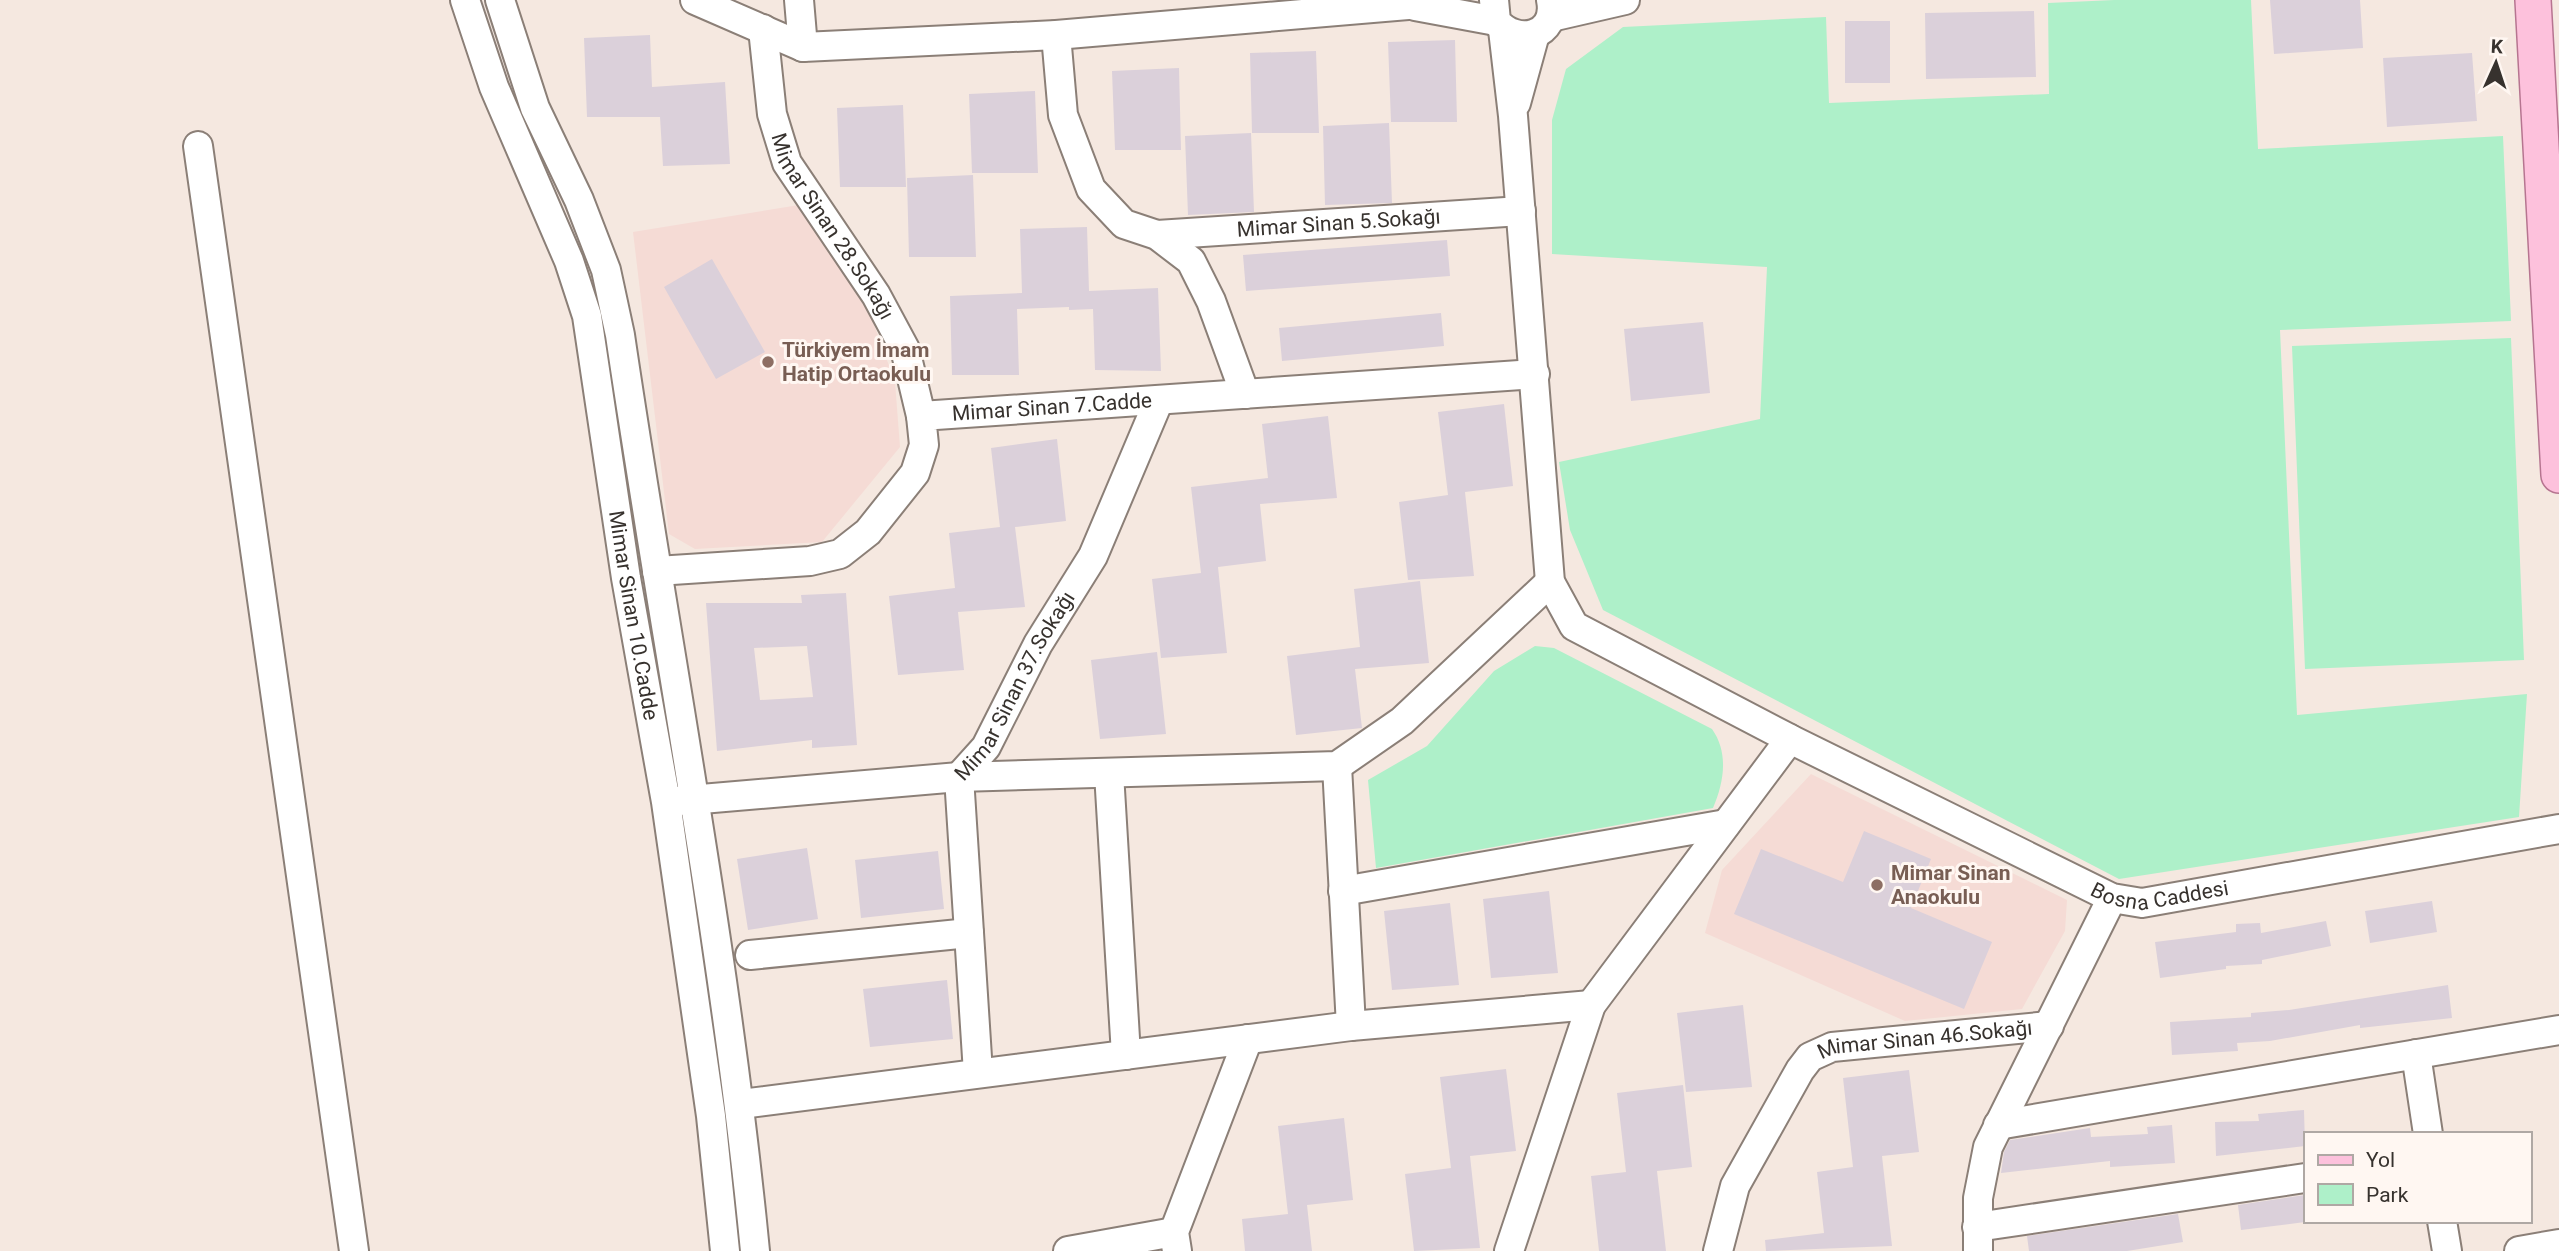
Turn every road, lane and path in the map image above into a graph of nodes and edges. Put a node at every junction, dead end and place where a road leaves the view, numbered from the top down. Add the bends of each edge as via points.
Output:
1 (465, 0) edge
2 (695, 0) edge
3 (799, 0) edge
4 (1438, 0) edge
5 (1625, 0) edge
6 (2533, 0) edge
7 (502, 4) edge
8 (1409, 5) junction
9 (1497, 17) edge
10 (1546, 17) edge
11 (763, 29) junction
12 (1056, 35) junction
13 (803, 47) junction
14 (1513, 116) junction
15 (198, 146) dead end
16 (1521, 211) junction
17 (1157, 235) junction
18 (1535, 374) junction
19 (1245, 394) junction
20 (1159, 400) junction
21 (921, 416) junction
22 (2559, 475) edge
23 (657, 571) junction
24 (1550, 582) junction
25 (1790, 739) junction
26 (1337, 765) junction
27 (1109, 773) junction
28 (959, 777) junction
29 (696, 799) junction
30 (666, 802) junction
31 (1726, 824) junction
32 (2559, 829) edge
33 (1343, 891) junction
34 (2112, 898) junction
35 (969, 933) junction
36 (750, 955) dead end
37 (1591, 1005) junction
38 (1351, 1026) junction
39 (2049, 1026) junction
40 (2559, 1030) edge
41 (1248, 1039) junction
42 (2416, 1054) junction
43 (1126, 1055) junction
44 (978, 1073) junction
45 (741, 1104) junction
46 (1998, 1125) junction
47 (2428, 1132) edge
48 (2304, 1178) edge
49 (2442, 1223) edge
50 (1978, 1239) edge
51 (1175, 1242) edge
52 (2559, 1244) edge
53 (354, 1251) edge
54 (725, 1251) edge
55 (755, 1251) edge
56 (1068, 1251) edge
57 (1509, 1251) edge
58 (1718, 1251) edge
59 (2447, 1251) edge
60 (2519, 1251) edge

1 - 30 street, Mimar Sinan 10.Cadde via 494,87 569,261 587,316 626,578
2 - 11 street
3 - 13 street
4 - 8 street
5 - 10 street
6 - 22 main road
7 - 23 street, Mimar Sinan 10.Cadde via 535,108 606,270
8 - 9 street
8 - 12 street
9 - 10 street via 1513,35
9 - 14 street
10 - 14 street
11 - 13 street
11 - 21 street, Mimar Sinan 28.Sokağı via 772,114 788,163 877,295 905,349
12 - 13 street
12 - 17 street via 1063,115 1091,189 1124,224
14 - 16 street
15 - 53 street
16 - 17 street, Mimar Sinan 5.Sokağı
16 - 18 street
17 - 19 street via 1191,261
18 - 19 street, Mimar Sinan 7.Cadde
18 - 24 street
19 - 20 street, Mimar Sinan 7.Cadde
20 - 21 street, Mimar Sinan 7.Cadde
20 - 28 street, Mimar Sinan 37.Sokağı via 1093,556 1038,644 986,747
21 - 23 street, Mimar Sinan 7.Cadde via 924,445 915,473 868,532 840,554 810,561
23 - 29 street, Mimar Sinan 10.Cadde
24 - 25 street, Bosna Caddesi via 1574,626
24 - 26 street via 1402,721
25 - 31 street
25 - 34 street, Bosna Caddesi
26 - 27 street
26 - 33 street
27 - 28 street
27 - 43 street
28 - 29 street
28 - 35 street, Mimar Sinan 37.Sokağı
29 - 30 street
29 - 45 street, Mimar Sinan 10.Cadde
30 - 54 street, Mimar Sinan 10.Cadde via 712,1116
31 - 33 street
31 - 37 street
32 - 34 street, Bosna Caddesi via 2142,903
33 - 38 street
34 - 39 street
35 - 36 street
35 - 44 street, Mimar Sinan 37.Sokağı
37 - 38 street
37 - 57 street
38 - 41 street
39 - 46 street
39 - 58 street, Mimar Sinan 46.Sokağı via 1832,1047 1810,1057 1735,1186
40 - 42 street
41 - 43 street
41 - 51 street
42 - 46 street
42 - 47 street
43 - 44 street
44 - 45 street
45 - 55 street, Mimar Sinan 10.Cadde
46 - 50 street via 1981,1170
48 - 50 street
49 - 59 street
51 - 56 street
52 - 60 street

